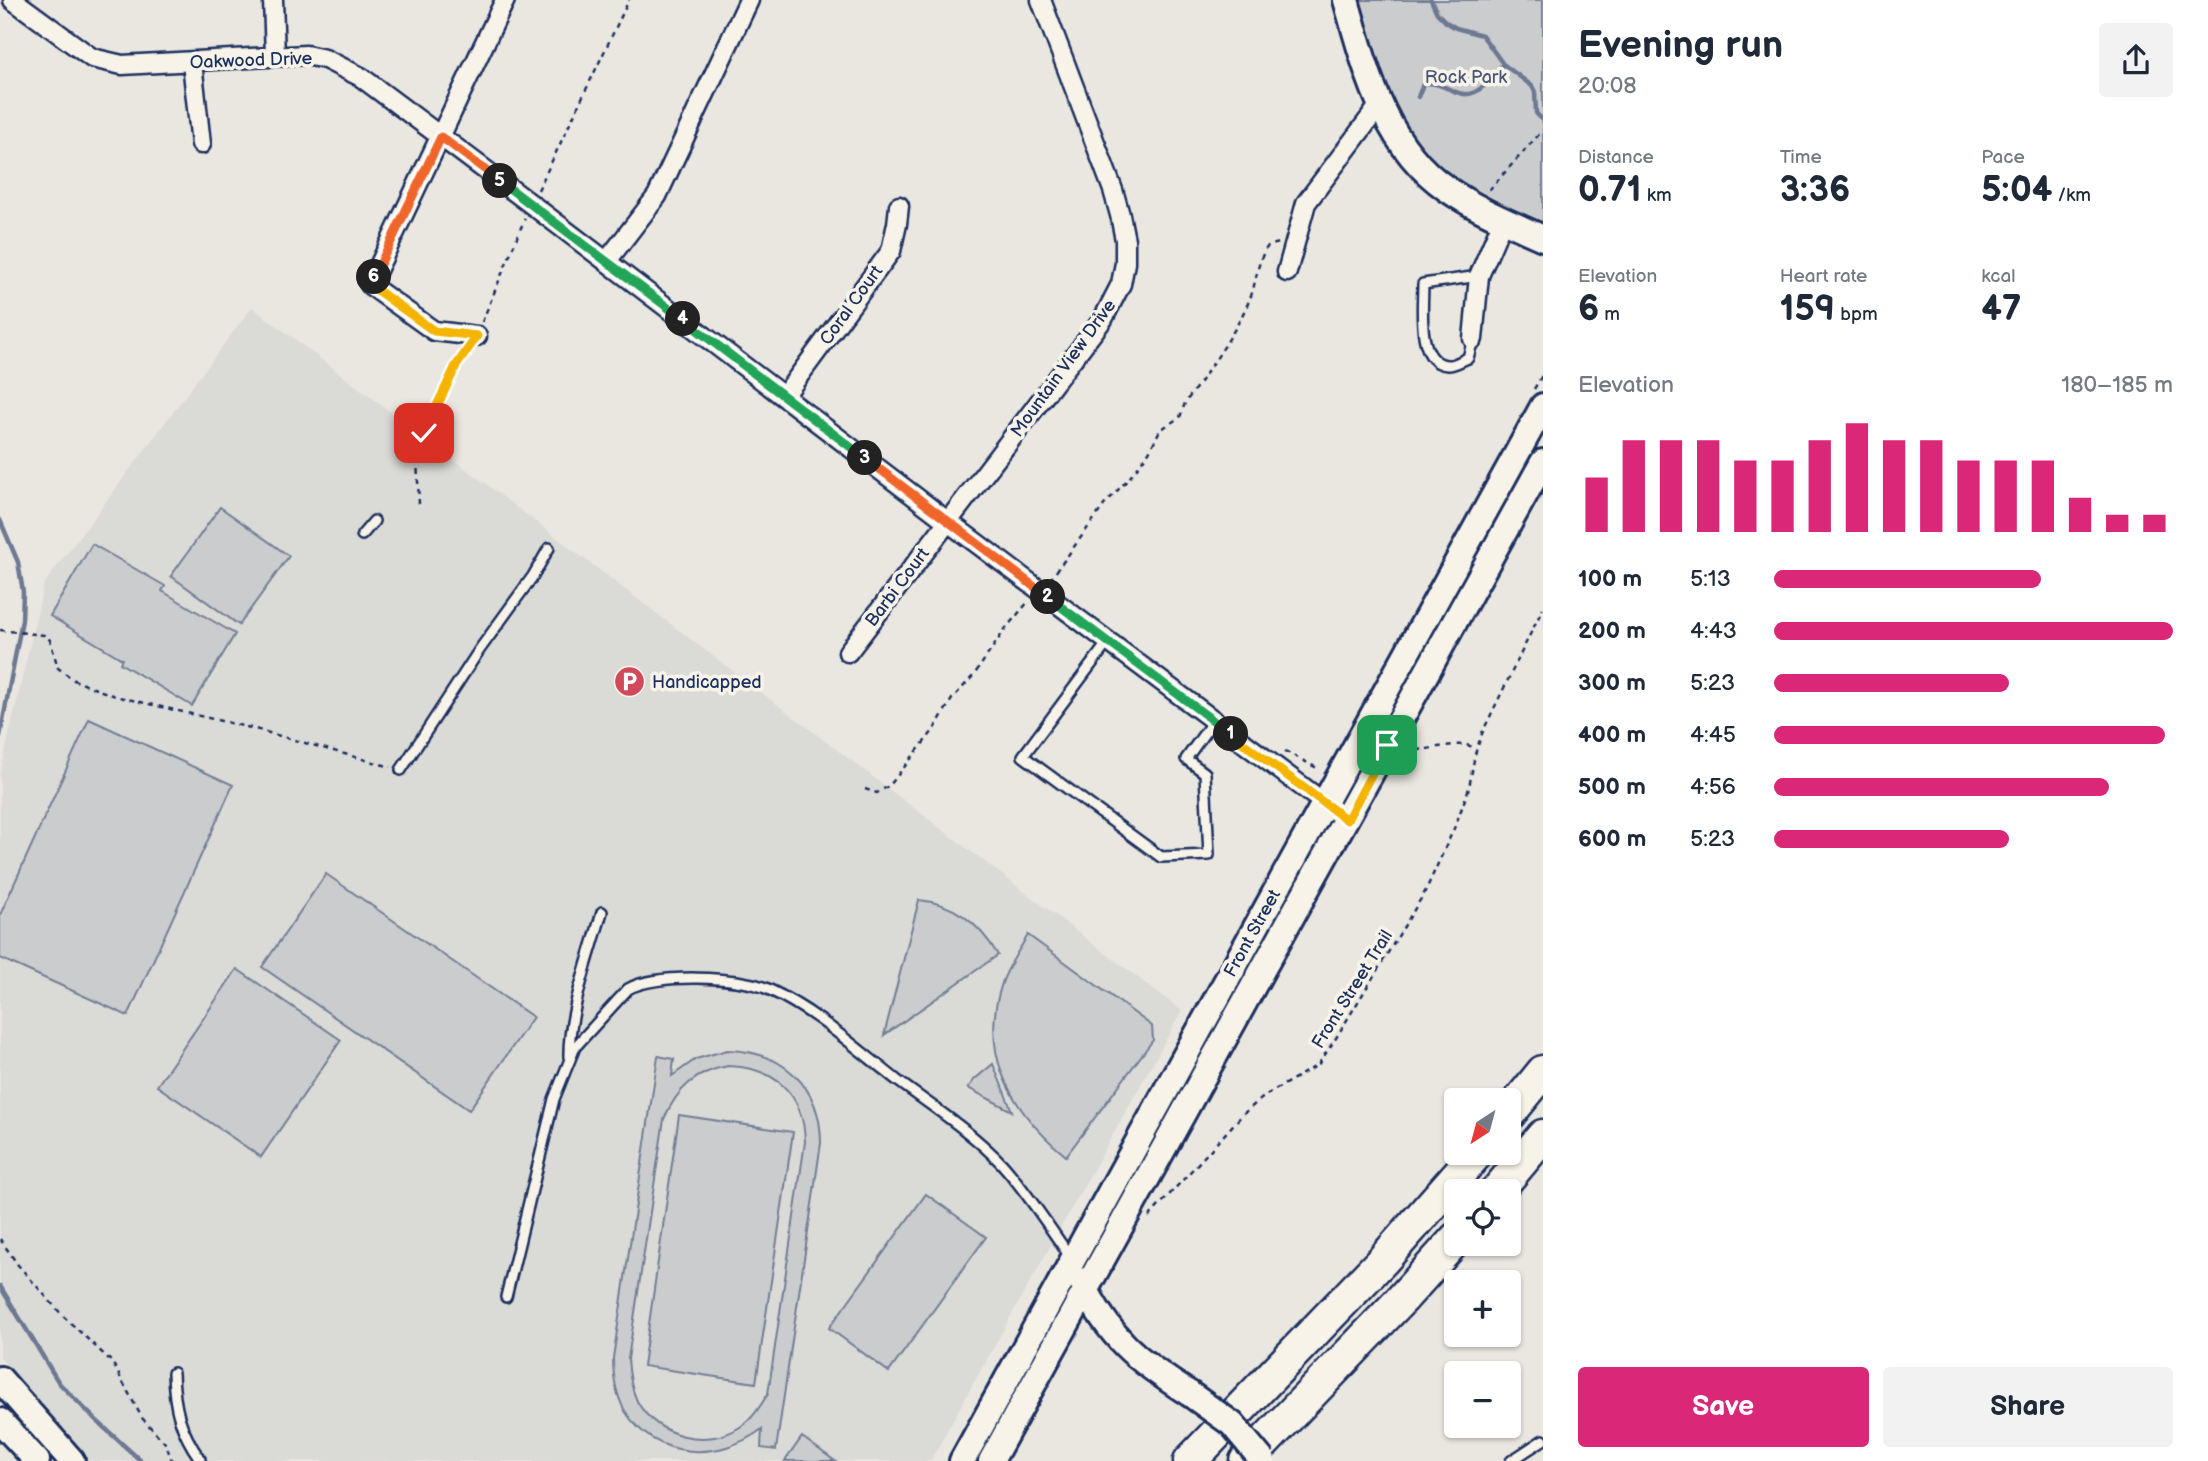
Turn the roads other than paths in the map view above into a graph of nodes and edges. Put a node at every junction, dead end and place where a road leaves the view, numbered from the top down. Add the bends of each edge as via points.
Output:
1 (13, 0) edge
2 (273, 0) edge
3 (505, 0) edge
4 (749, 0) edge
5 (1041, 0) edge
6 (1346, 0) edge
7 (275, 56) junction
8 (192, 63) junction
9 (1379, 106) junction
10 (441, 137) junction
11 (201, 144) dead end
12 (899, 206) dead end
13 (1503, 220) junction
14 (1543, 237) edge
15 (607, 261) junction
16 (1287, 272) dead end
17 (1479, 276) junction
18 (477, 336) road end
19 (1473, 339) joint
20 (784, 396) junction
21 (1543, 406) edge
22 (1543, 462) edge
23 (374, 521) dead end
24 (947, 521) junction
25 (362, 535) dead end
26 (549, 548) dead end
27 (1108, 642) junction
28 (848, 652) dead end
29 (1213, 721) junction
30 (401, 770) road end
31 (1325, 804) junction
32 (1347, 820) junction
33 (602, 912) dead end
34 (569, 1063) junction
35 (1543, 1072) edge
36 (1521, 1099) edge
37 (1543, 1136) edge
38 (1466, 1166) edge
39 (1507, 1179) edge
40 (1444, 1252) edge
41 (1072, 1260) junction
42 (1086, 1290) junction
43 (506, 1297) dead end
44 (173, 1373) dead end
45 (2, 1387) edge
46 (0, 1421) edge
47 (1543, 1440) edge
48 (200, 1459) dead end
49 (37, 1461) edge
50 (72, 1461) edge
51 (962, 1461) edge
52 (991, 1461) edge
53 (1190, 1461) edge
54 (1247, 1461) edge
55 (1263, 1461) edge
56 (1511, 1461) edge

1 - 8 street, Oakwood Drive via 92,58 122,65
2 - 7 street
3 - 10 street
4 - 15 street via 657,196
5 - 24 street, Mountain View Drive via 1113,190 1125,240 1125,263 1121,285 1103,319
6 - 9 main road
7 - 8 street, Oakwood Drive
7 - 10 street, Oakwood Drive via 306,55 342,65
8 - 11 street
9 - 13 main road via 1428,174
9 - 16 street via 1306,203
10 - 15 street, Oakwood Drive
10 - 18 street via 370,285 434,331
12 - 20 street, Coral Court via 891,251
13 - 14 main road
13 - 17 street
15 - 20 street, Oakwood Drive
17 - 19 street
17 - 19 lane via 1423,284 1424,345 1437,362 1449,366 1468,358
20 - 24 street, Oakwood Drive
21 - 31 main road, Front Street
22 - 32 main road, Front Street
23 - 25 lane
24 - 27 street, Oakwood Drive
24 - 28 street, Barbi Court
26 - 30 lane
27 - 29 street, Oakwood Drive
27 - 29 lane via 1023,756 1161,857 1209,855 1205,773 1186,759
29 - 31 street, Oakwood Drive
31 - 32 street, Oakwood Drive
31 - 41 main road, Front Street
32 - 42 main road, Front Street
33 - 34 lane via 568,1040
34 - 41 lane via 575,1047 639,982 666,978 766,988 800,1006 980,1143 1016,1182
34 - 43 lane via 554,1099
35 - 36 highway
37 - 39 highway
38 - 53 highway via 1383,1260
40 - 54 highway
41 - 42 main road
41 - 51 main road, Front Street
42 - 52 main road, Front Street
42 - 55 main road, bridge via 1125,1347 1232,1424
44 - 48 lane via 179,1421
45 - 50 main road
46 - 49 main road
47 - 56 lane

